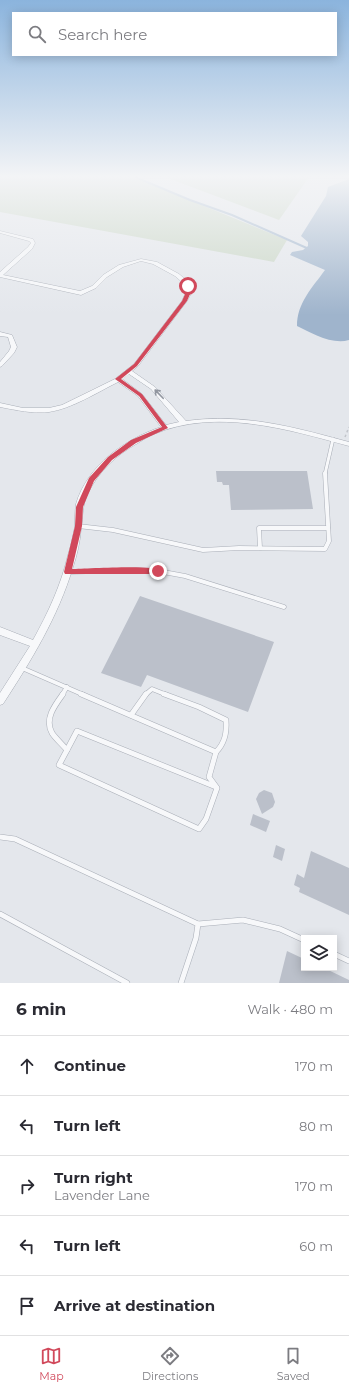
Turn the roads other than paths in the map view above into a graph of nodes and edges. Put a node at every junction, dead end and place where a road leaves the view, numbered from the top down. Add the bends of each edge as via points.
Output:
1 (0, 232) edge
2 (0, 275) edge
3 (0, 334) edge
4 (0, 365) edge
5 (129, 371) junction
6 (118, 379) junction
7 (0, 405) edge
8 (184, 423) junction
9 (165, 428) junction
10 (333, 439) junction
11 (346, 443) edge
12 (78, 526) junction
13 (328, 528) junction
14 (260, 548) junction
15 (67, 572) junction
16 (284, 607) dead end
17 (0, 631) edge
18 (35, 644) junction
19 (22, 668) junction
20 (67, 687) junction
21 (0, 701) edge
22 (131, 715) junction
23 (67, 750) junction
24 (216, 752) junction
25 (218, 788) junction
26 (0, 837) edge
27 (0, 914) edge
28 (198, 924) junction
29 (301, 939) edge
30 (337, 955) edge
31 (349, 960) edge
32 (127, 983) edge
33 (181, 983) edge

1 - 2 street via 31,240 33,243
2 - 5 street via 81,293 94,287 120,266 141,260 155,263 177,275 188,286 187,297
3 - 4 street via 10,336 14,346
5 - 6 street
8 -> 5 street via 154,388
6 - 7 street via 64,406 49,410 23,410
6 - 9 street via 140,395
8 - 9 street
8 - 10 street via 216,419 245,420
9 - 12 street via 133,442 110,458 91,480 79,507
10 - 11 street
10 - 13 lane via 325,470
12 - 14 lane via 113,530 203,550
12 - 15 street
13 - 14 lane via 329,541 325,549
13 - 14 lane via 259,528
15 - 16 lane via 158,571 185,576
15 - 18 street via 58,600
17 - 18 street
18 - 19 street
19 - 20 lane
19 - 21 street
20 - 22 lane
20 - 23 lane via 49,719 51,733
22 - 24 lane
22 - 24 lane via 144,695 152,689 199,707 226,720 227,732 222,746
23 - 25 lane via 78,731
23 - 25 lane via 59,765 199,829 206,819
24 - 25 lane via 208,777
26 - 28 lane via 15,839
27 - 32 lane
28 - 29 lane via 243,920 280,929
28 - 33 lane
30 - 31 lane

